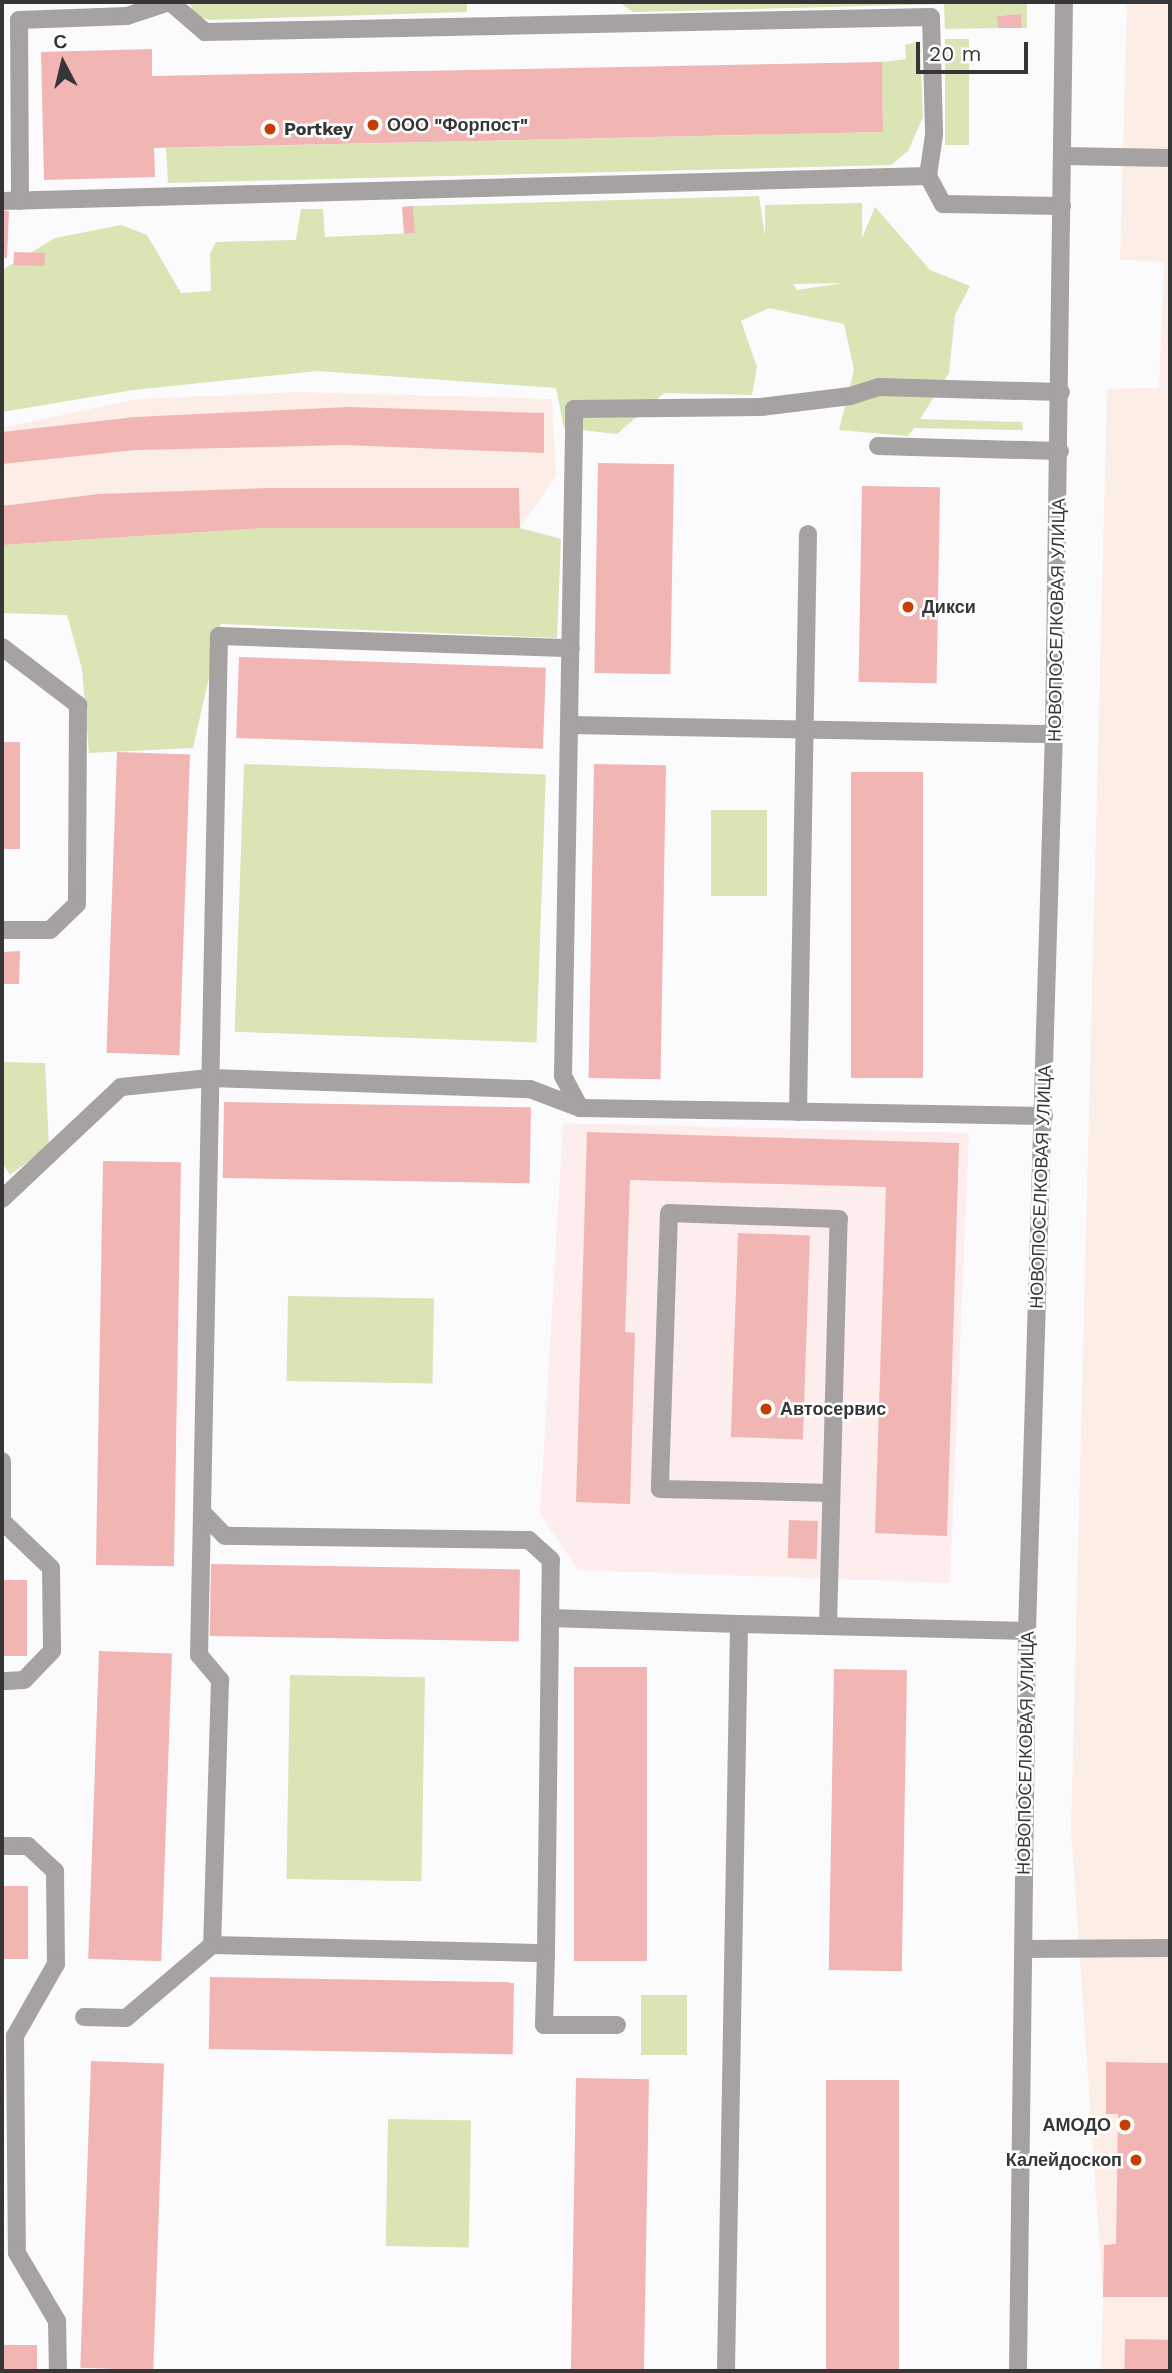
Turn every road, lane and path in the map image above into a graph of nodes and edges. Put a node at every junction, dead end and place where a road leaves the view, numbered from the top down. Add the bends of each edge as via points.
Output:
1 (169, 2) edge
2 (1064, 2) edge
3 (1063, 156) junction
4 (1170, 158) edge
5 (928, 177) junction
6 (11, 201) edge
7 (1062, 206) junction
8 (1061, 392) junction
9 (878, 446) dead end
10 (1060, 451) junction
11 (808, 534) dead end
12 (2, 647) edge
13 (571, 648) junction
14 (570, 724) junction
15 (806, 729) junction
16 (1054, 734) junction
17 (2, 930) edge
18 (211, 1078) junction
19 (580, 1108) junction
20 (798, 1111) junction
21 (1044, 1116) junction
22 (2, 1199) edge
23 (2, 1461) edge
24 (831, 1493) junction
25 (202, 1512) junction
26 (550, 1618) junction
27 (739, 1624) junction
28 (828, 1626) junction
29 (1027, 1631) junction
30 (2, 1681) edge
31 (2, 1846) edge
32 (212, 1945) junction
33 (1170, 1948) edge
34 (1024, 1949) junction
35 (546, 1953) junction
36 (84, 2017) dead end
37 (617, 2025) dead end
38 (58, 2371) edge
39 (726, 2371) edge
40 (1018, 2371) edge

1 - 5 street via 205,32 931,17 934,135
1 - 6 street via 127,16 19,20
2 - 3 street, НОВОПОСЕЛКОВАЯ УЛИЦА
3 - 4 street
3 - 7 street, НОВОПОСЕЛКОВАЯ УЛИЦА
5 - 6 street
5 - 7 street via 943,204
7 - 8 street, НОВОПОСЕЛКОВАЯ УЛИЦА
8 - 10 street, НОВОПОСЕЛКОВАЯ УЛИЦА
8 - 13 street via 879,387 850,396 761,407 575,410
9 - 10 street
10 - 16 street, НОВОПОСЕЛКОВАЯ УЛИЦА
11 - 15 street
12 - 17 street via 78,705 77,904 50,930
13 - 14 street
13 - 18 street via 219,636
14 - 15 street
14 - 19 street via 563,1076
15 - 16 street
15 - 20 street
16 - 21 street, НОВОПОСЕЛКОВАЯ УЛИЦА
18 - 19 street via 530,1088
18 - 22 street via 121,1087
18 - 25 street
19 - 20 street
20 - 21 street
21 - 29 street, НОВОПОСЕЛКОВАЯ УЛИЦА
23 - 30 street via 2,1521 51,1569 52,1651 24,1681
24 - 24 street via 839,1219 669,1213 660,1489
24 - 28 street
25 - 26 street via 225,1536 529,1540 551,1560
25 - 32 street via 199,1655 220,1680
26 - 27 street
26 - 35 street
27 - 28 street
27 - 39 street
28 - 29 street
29 - 34 street, НОВОПОСЕЛКОВАЯ УЛИЦА
31 - 38 street via 28,1846 55,1871 56,1964 15,2036 17,2253 57,2321
32 - 35 street
32 - 36 street via 126,2018
33 - 34 street
34 - 40 street, НОВОПОСЕЛКОВАЯ УЛИЦА
35 - 37 street via 544,2025

